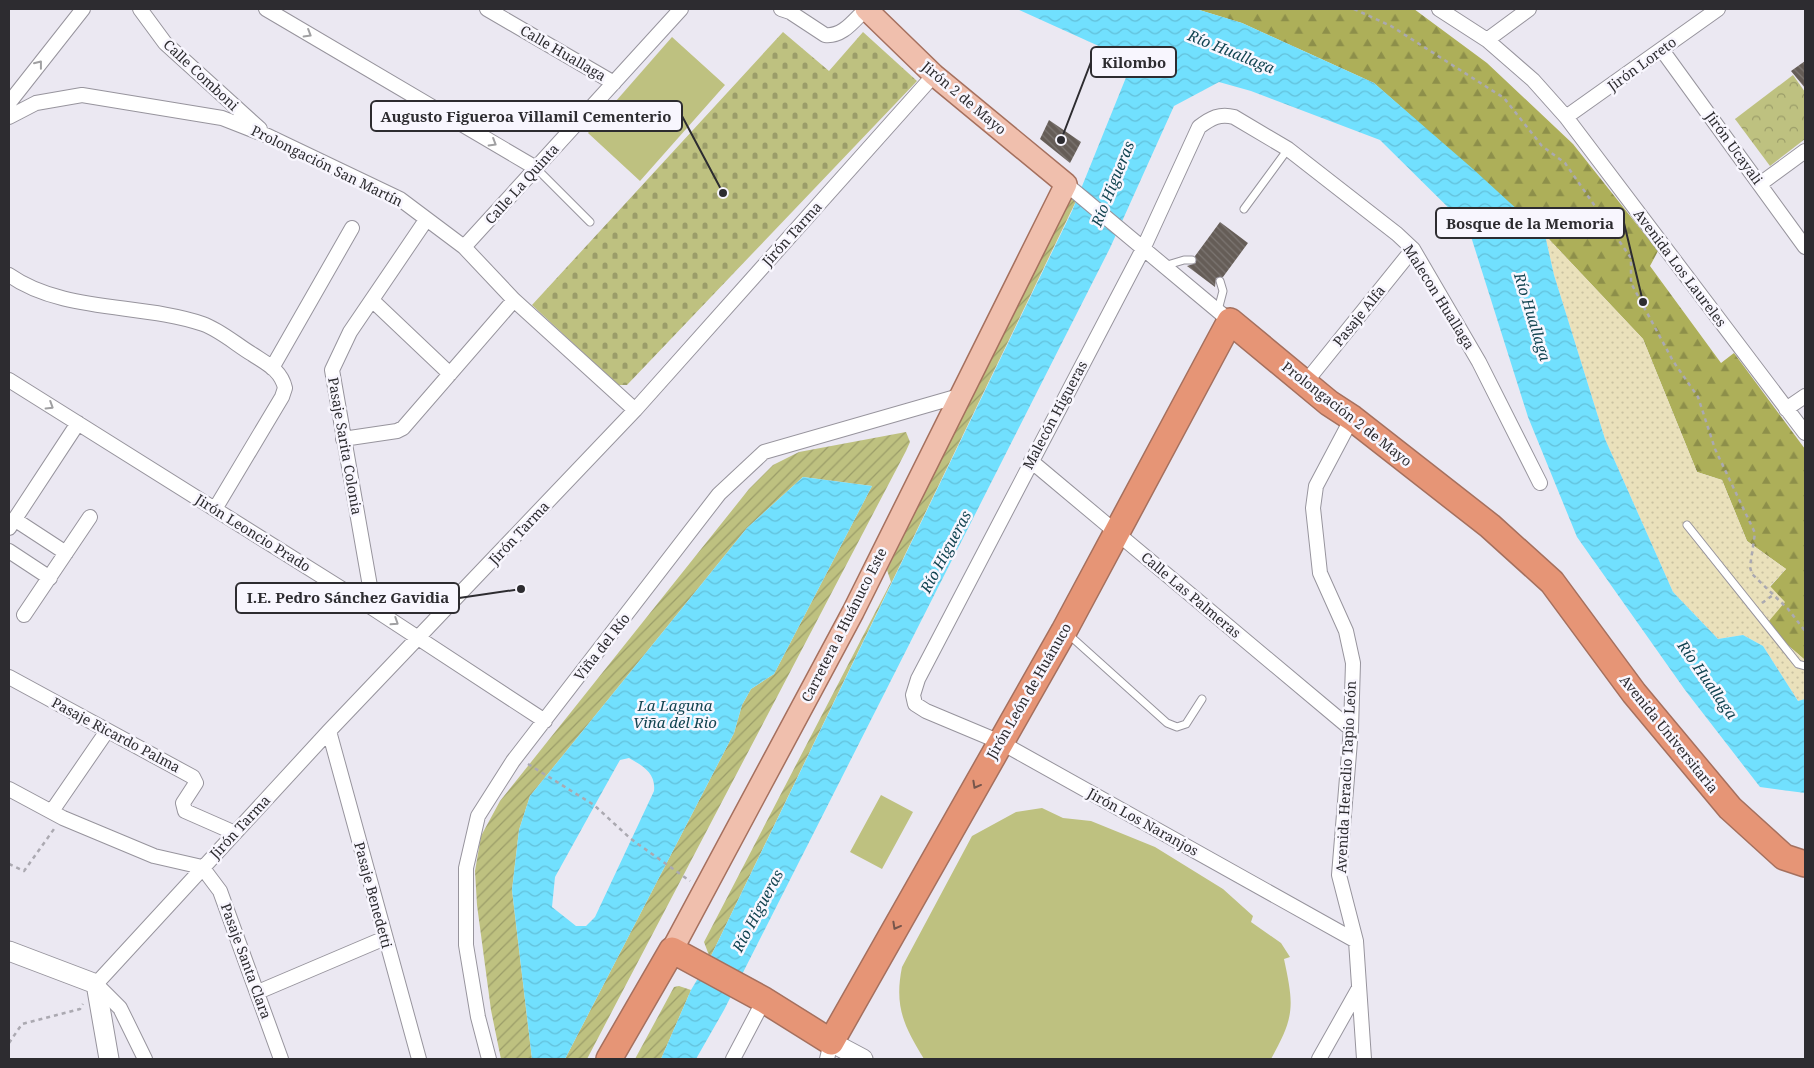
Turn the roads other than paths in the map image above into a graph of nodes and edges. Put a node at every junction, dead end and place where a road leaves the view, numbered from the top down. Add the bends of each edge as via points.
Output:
1 (83, 9) edge
2 (140, 9) edge
3 (266, 9) edge
4 (487, 9) edge
5 (681, 9) edge
6 (781, 9) edge
7 (866, 9) edge
8 (1439, 9) edge
9 (1529, 9) edge
10 (1718, 9) edge
11 (1487, 40) junction
12 (1662, 50) junction
13 (934, 75) junction
14 (614, 83) junction
15 (9, 103) edge
16 (9, 117) edge
17 (1566, 117) junction
18 (1211, 118) joint
19 (268, 136) junction
20 (1288, 150) junction
21 (1805, 151) edge
22 (536, 168) junction
23 (1760, 184) junction
24 (1071, 188) junction
25 (1244, 209) dead end
26 (426, 220) junction
27 (590, 222) dead end
28 (352, 228) dead end
29 (464, 247) junction
30 (1140, 247) junction
31 (1805, 247) edge
32 (1413, 249) junction
33 (1192, 260) dead end
34 (1163, 267) junction
35 (9, 275) edge
36 (1220, 281) dead end
37 (514, 300) junction
38 (373, 301) junction
39 (1224, 316) junction
40 (272, 368) junction
41 (450, 374) junction
42 (9, 380) edge
43 (1305, 383) junction
44 (959, 396) junction
45 (1805, 396) edge
46 (1786, 409) junction
47 (635, 410) junction
48 (1352, 418) junction
49 (78, 423) junction
50 (1805, 433) edge
51 (343, 438) junction
52 (1031, 461) junction
53 (1540, 483) dead end
54 (215, 509) junction
55 (90, 517) dead end
56 (12, 524) edge
57 (1687, 525) dead end
58 (1118, 532) junction
59 (9, 551) edge
60 (66, 553) junction
61 (50, 578) junction
62 (1552, 582) joint
63 (374, 609) junction
64 (24, 616) dead end
65 (1064, 631) junction
66 (420, 638) junction
67 (1805, 666) edge
68 (9, 677) edge
69 (1202, 699) dead end
70 (926, 711) joint
71 (545, 721) junction
72 (1351, 729) junction
73 (107, 731) junction
74 (329, 731) junction
75 (1000, 742) junction
76 (9, 789) edge
77 (57, 815) junction
78 (235, 833) junction
79 (1805, 864) edge
80 (202, 868) junction
81 (385, 938) junction
82 (1356, 941) junction
83 (672, 950) junction
84 (9, 951) edge
85 (96, 984) junction
86 (1359, 988) junction
87 (258, 992) junction
88 (757, 997) junction
89 (829, 1050) edge
90 (109, 1059) edge
91 (145, 1059) edge
92 (281, 1059) edge
93 (418, 1059) edge
94 (489, 1059) edge
95 (609, 1059) edge
96 (733, 1059) edge
97 (863, 1059) edge
98 (1319, 1059) edge
99 (1364, 1059) edge

15 -> 1 street
2 - 19 street, Calle Comboni via 165,43
3 -> 22 street
4 - 14 street, Calle Huallaga
5 - 14 street, Calle La Quinta
6 - 7 street via 829,36 841,32
7 - 13 main road, Jirón 2 de Mayo
8 - 11 street, Avenida Los Laureles
9 - 11 street
10 - 12 street, Jirón Loreto
11 - 17 street, Avenida Los Laureles via 1532,80
12 - 17 street, Jirón Loreto
12 - 23 street, Jirón Ucayali
13 - 24 main road, Jirón 2 de Mayo
13 - 47 street, Jirón Tarma
14 - 22 street, Calle La Quinta
16 - 19 street, Prolongación San Martín via 36,103 82,95 222,118
17 - 46 street, Avenida Los Laureles
18 - 20 street, Malecon Huallaga via 1234,117
18 - 30 street, Malecón Higueras via 1199,127
19 - 26 street, Prolongación San Martín via 400,199
20 - 25 lane
20 - 32 street, Malecon Huallaga
21 - 23 street
22 - 27 lane
22 - 29 street, Calle La Quinta
23 - 31 street, Jirón Ucayali
24 - 30 street, Prolongación 2 de Mayo
24 - 44 main road, Carretera a Huánuco Este
26 - 29 street, Prolongación San Martín
26 - 38 street, Pasaje Sarita Colonia
28 - 40 street
29 - 37 street, Prolongación San Martín
30 - 34 street, Prolongación 2 de Mayo
30 - 52 street, Malecón Higueras
32 - 43 street, Pasaje Alfa
32 - 53 street, Malecon Huallaga via 1479,362
33 - 34 lane
34 - 39 street, Prolongación 2 de Mayo
35 - 40 street via 56,298 129,308 205,324
36 - 39 lane
37 - 41 street
37 - 47 street, Prolongación San Martín
38 - 41 street
38 - 51 street, Pasaje Sarita Colonia via 350,332 332,370
39 - 43 highway, Prolongación 2 de Mayo
39 - 58 highway, Jirón León de Huánuco
40 - 54 street via 283,379 282,397
41 - 51 street via 397,432
42 -> 49 street, Jirón Leoncio Prado
43 - 48 highway, Prolongación 2 de Mayo
44 - 71 street, Viña del Río via 764,452 719,494
44 - 83 main road, Carretera a Huánuco Este via 853,612
45 - 46 street
46 - 50 street, Avenida Los Laureles
47 - 66 street, Jirón Tarma
48 - 62 highway, Prolongación 2 de Mayo via 1490,526
48 - 72 street, Avenida Heraclio Tapio León via 1316,486 1313,508 1320,574 1346,631 1353,663
49 - 54 street, Jirón Leoncio Prado
49 - 56 street
51 - 63 street, Pasaje Sarita Colonia
52 - 58 street, Calle Las Palmeras
52 - 70 street, Malecón Higueras via 918,679 913,695 915,704
54 - 63 street, Jirón Leoncio Prado
55 - 60 street
56 - 60 street
57 - 67 lane via 1798,664
58 - 65 highway, Jirón León de Huánuco
58 - 72 street, Calle Las Palmeras
59 - 61 street
60 - 61 street
61 - 64 street
62 - 79 highway, Avenida Universitaria via 1634,693 1730,808 1784,857
63 -> 66 street, Jirón Leoncio Prado
65 - 69 lane via 1167,723 1177,727 1186,724
65 - 75 highway, Jirón León de Huánuco
66 - 71 street, Jirón Leoncio Prado
66 - 74 street, Jirón Tarma
68 - 73 street, Pasaje Ricardo Palma
70 - 75 street, Jirón Los Naranjos
71 - 94 street, Viña del Río via 516,757 478,816 466,868 466,946
72 - 82 street, Avenida Heraclio Tapio León via 1339,875
73 - 77 street
73 - 78 street, Pasaje Ricardo Palma via 193,777 196,783 183,803 185,811
74 - 78 street, Jirón Tarma
74 - 81 street, Pasaje Benedetti
75 - 82 street, Jirón Los Naranjos
75 -> 89 highway, Jirón León de Huánuco
76 - 77 street
77 - 80 street via 154,856
78 - 80 street, Jirón Tarma
80 - 85 street, Jirón Tarma
80 - 87 street, Pasaje Santa Clara via 220,891
81 - 87 street
81 - 93 street, Pasaje Benedetti
82 - 86 street, Avenida Heraclio Tapio León
83 - 88 highway
83 - 95 highway, Carretera a Huánuco Este
84 - 85 street
85 - 90 street
85 - 91 street via 120,1008
86 - 98 street
86 - 99 street, Avenida Heraclio Tapio León
87 - 92 street, Pasaje Santa Clara
88 - 89 highway
88 - 96 street
89 - 97 street

